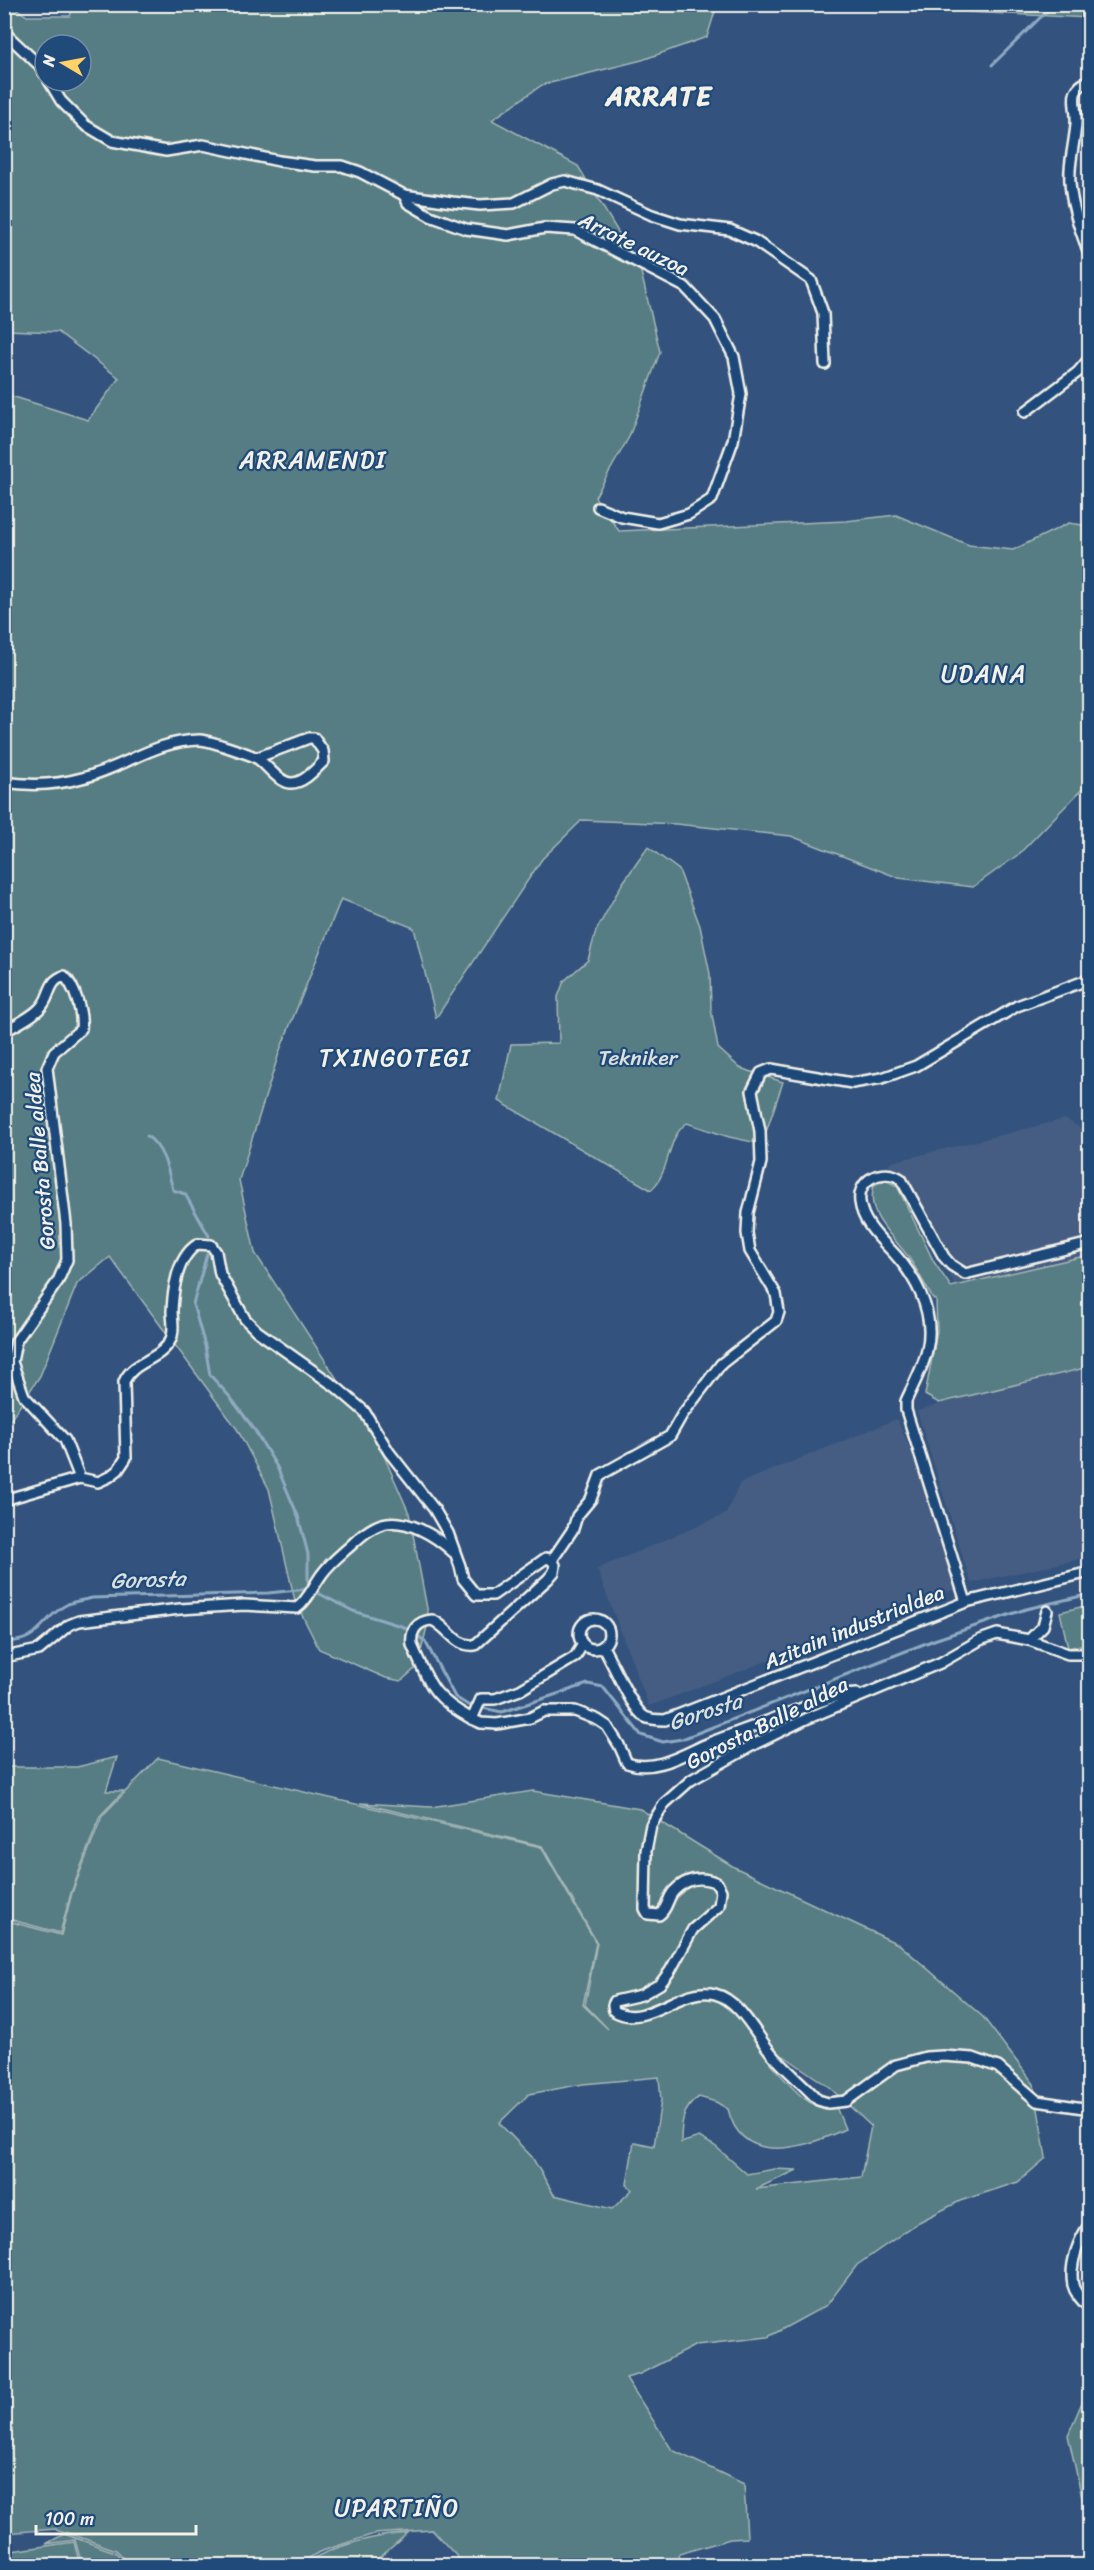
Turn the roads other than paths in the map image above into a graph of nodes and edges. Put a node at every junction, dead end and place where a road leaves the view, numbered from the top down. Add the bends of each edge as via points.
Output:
1 (4, 32) edge
2 (33, 59) edge
3 (1089, 80) edge
4 (56, 93) edge
5 (404, 195) junction
6 (1089, 256) edge
7 (1089, 358) edge
8 (825, 364) dead end
9 (1025, 412) dead end
10 (598, 507) dead end
11 (256, 758) junction
12 (4, 782) edge
13 (1089, 979) edge
14 (4, 1032) edge
15 (1089, 1243) edge
16 (80, 1479) junction
17 (4, 1500) edge
18 (455, 1553) junction
19 (552, 1560) junction
20 (1089, 1572) edge
21 (966, 1602) junction
22 (1047, 1611) dead end
23 (1029, 1640) junction
24 (583, 1644) junction
25 (603, 1647) junction
26 (1089, 1654) edge
27 (4, 1657) edge
28 (863, 1694) junction
29 (474, 1716) junction
30 (1089, 2109) edge
31 (1089, 2224) edge
32 (1089, 2308) edge

1 - 2 street
3 - 6 street via 1079,86 1073,99 1077,121 1070,171
4 - 5 street, Arrate auzoa via 86,125 112,141 166,151 203,145 315,166 342,166
5 - 8 street, Arrate auzoa via 498,205 514,203 565,181 587,186 680,224 737,233 811,280 823,313
5 - 10 street, Arrate auzoa via 408,203 430,216 466,229 508,235 545,228 575,231 685,287 715,319 734,357 741,394 733,441 712,499 689,514 658,524 622,517
7 - 9 street
11 - 11 street via 314,738 324,760 312,773 290,783
11 - 12 street via 203,740 174,742 83,778 26,786
13 - 19 street via 1017,1006 916,1066 882,1078 852,1083 771,1069 761,1073 752,1091 761,1162 747,1233 750,1251 776,1294 776,1321 721,1364 670,1436 600,1476 591,1499
14 - 16 street, Gorosta Balle aldea via 44,1004 58,978 64,976 69,980 81,1029 54,1052 47,1068 67,1260 58,1281 16,1341 12,1362 24,1396 65,1440
15 - 21 street via 965,1274 944,1257 901,1179 886,1173 871,1177 860,1195 866,1220 907,1269 923,1301 928,1340 906,1410
16 - 17 street
16 - 18 street via 98,1482 123,1464 127,1450 124,1382 131,1370 152,1360 168,1345 182,1260 192,1248 205,1243 216,1252 220,1274 245,1319 364,1411 389,1452 434,1509
18 - 19 street via 468,1587 484,1596 504,1589 541,1560
18 - 27 street via 415,1527 394,1522 380,1524 332,1562 297,1608 244,1605 79,1621 39,1650
19 - 29 street via 554,1572 475,1645 459,1643 432,1620 414,1628 411,1638 435,1693 449,1706
20 - 21 street, Azitain industrialdea
21 - 25 street, Azitain industrialdea via 665,1720 644,1717 637,1711
22 - 23 street via 1043,1626
23 - 26 street, Gorosta Balle aldea via 1068,1654
23 - 28 street, Gorosta Balle aldea via 997,1634 940,1663
24 - 25 street via 592,1649
24 - 25 street via 580,1629 593,1620 600,1621 608,1628 609,1637
24 - 29 street via 575,1657 528,1686 495,1699 481,1699
28 - 29 street via 816,1703 676,1758 638,1767 627,1763 607,1726 575,1711 544,1711 530,1718 497,1724 481,1723
28 - 30 street, Gorosta Balle aldea via 755,1744 691,1780 664,1803 651,1825 646,1851 645,1909 648,1914 659,1915 673,1892 699,1878 717,1883 722,1891 719,1906 693,1929 660,1984 641,1995 615,2001 614,2011 621,2015 644,2014 697,1992 717,1994 735,2006 773,2055 818,2100 828,2103 846,2101 896,2065 943,2056 973,2058 999,2067 1037,2101
31 - 32 street via 1077,2249 1073,2286

